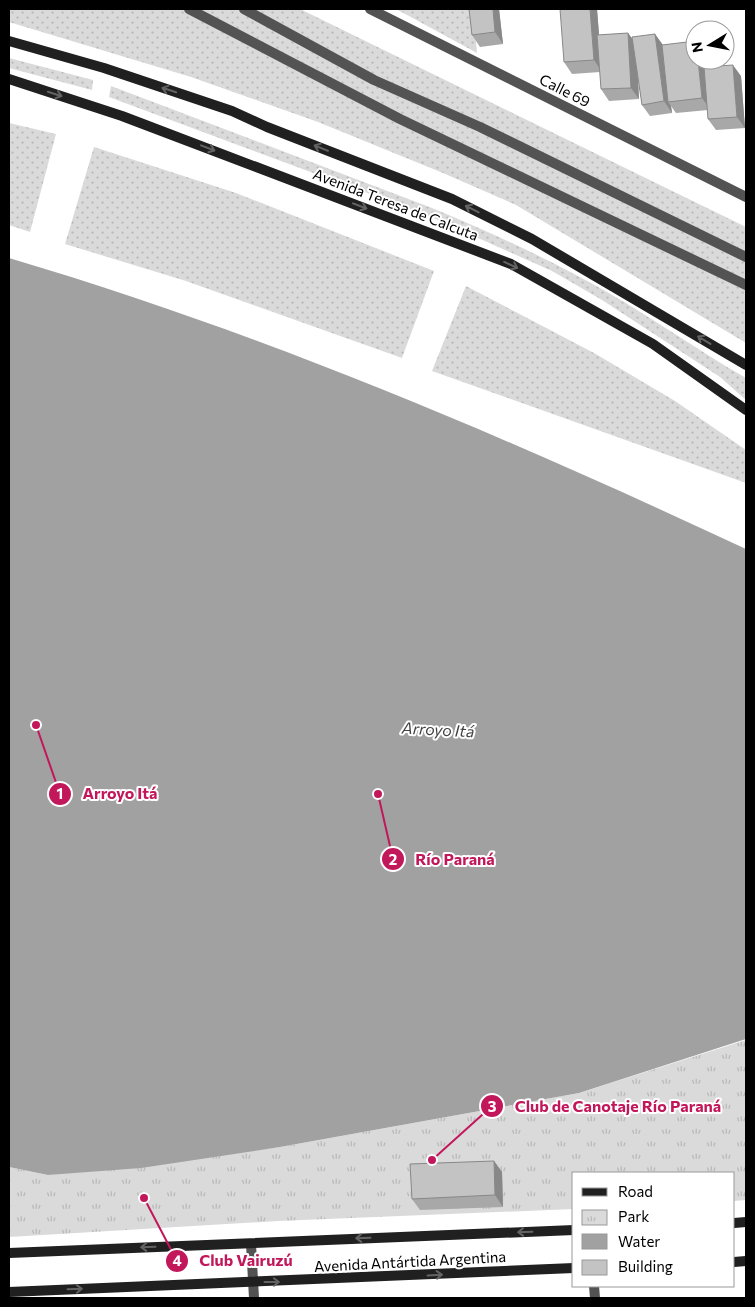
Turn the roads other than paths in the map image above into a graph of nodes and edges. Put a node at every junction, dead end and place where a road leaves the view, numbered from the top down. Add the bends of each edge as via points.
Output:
1 (189, 9) edge
2 (244, 9) edge
3 (370, 9) edge
4 (9, 41) edge
5 (9, 79) edge
6 (746, 197) edge
7 (746, 257) edge
8 (746, 285) edge
9 (746, 365) edge
10 (746, 410) edge
11 (572, 1230) edge
12 (251, 1244) junction
13 (9, 1253) edge
14 (572, 1268) edge
15 (254, 1282) junction
16 (9, 1292) edge
17 (254, 1298) edge

1 - 8 street via 400,120
2 - 7 street via 374,80 480,127
3 - 6 street, Calle 69
9 -> 4 main road, Avenida Teresa de Calcuta via 532,239 452,199 232,111 104,68
5 -> 10 main road, Avenida Teresa de Calcuta via 122,116 511,264 653,344
11 -> 12 main road, Avenida Antártida Argentina
12 -> 13 main road, Avenida Antártida Argentina
12 - 15 street
15 -> 14 main road, Avenida Antártida Argentina
16 -> 15 main road, Avenida Antártida Argentina
15 - 17 street

